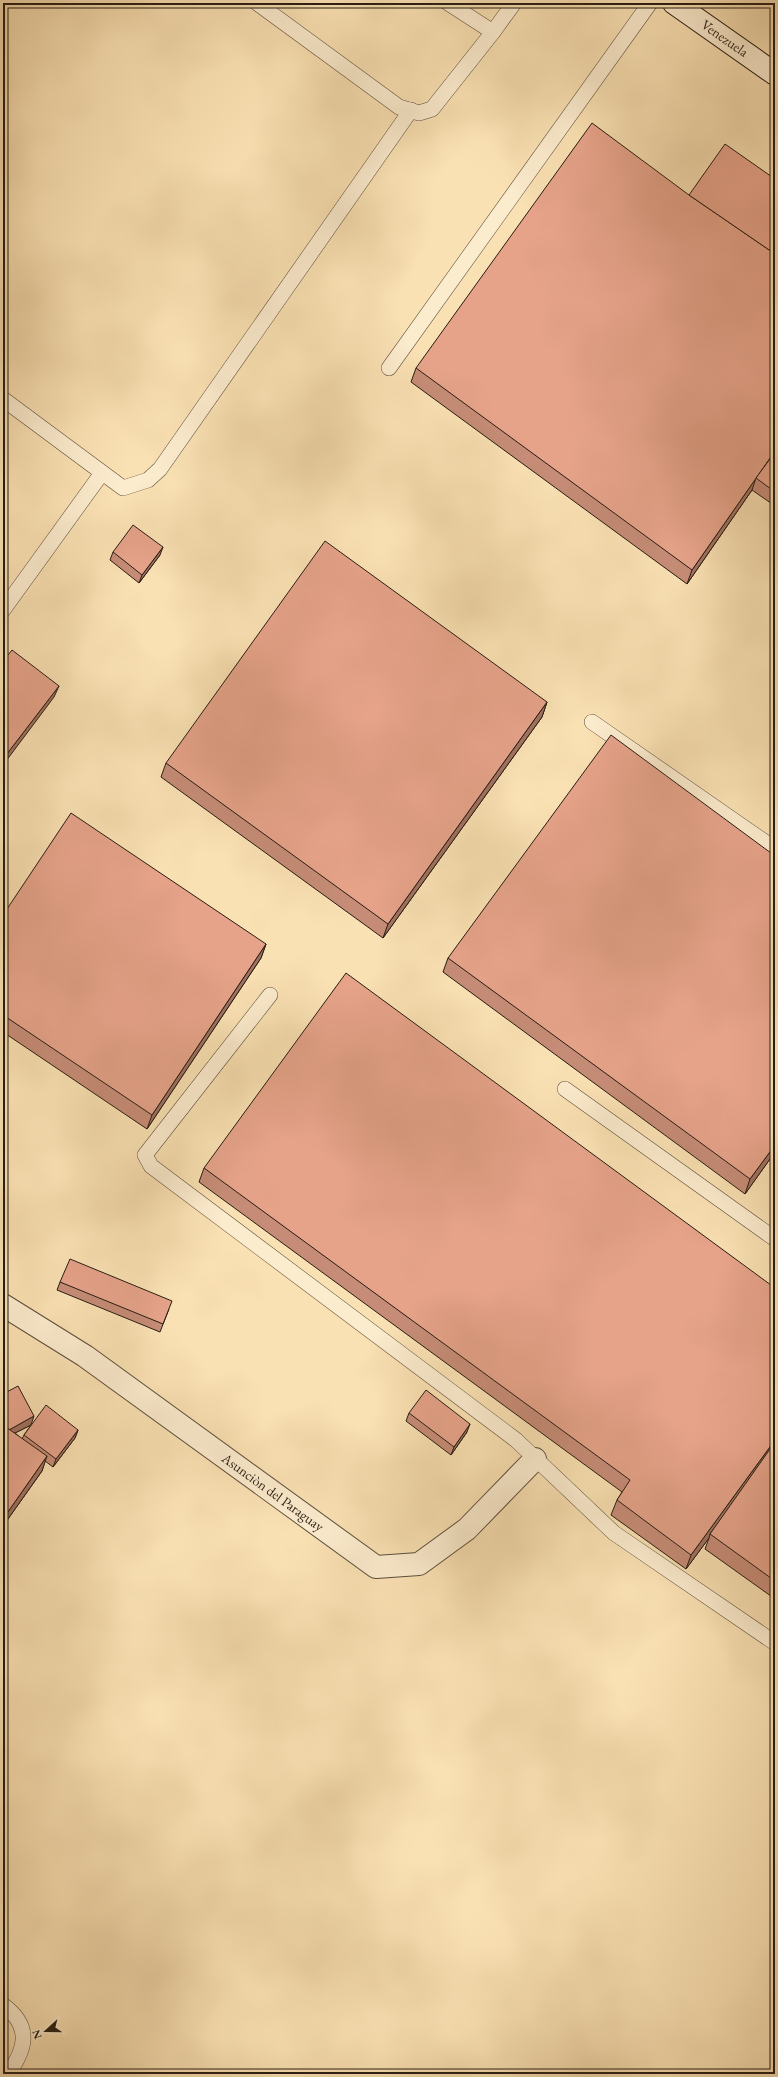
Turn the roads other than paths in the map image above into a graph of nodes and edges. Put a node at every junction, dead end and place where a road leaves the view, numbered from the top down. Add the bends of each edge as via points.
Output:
1 (257, 3) edge
2 (448, 3) edge
3 (514, 3) edge
4 (650, 3) edge
5 (674, 3) edge
6 (493, 32) junction
7 (775, 74) edge
8 (411, 110) junction
9 (389, 368) dead end
10 (3, 400) edge
11 (102, 473) junction
12 (3, 610) edge
13 (592, 722) dead end
14 (775, 849) edge
15 (270, 995) dead end
16 (565, 1089) dead end
17 (775, 1239) edge
18 (3, 1305) edge
19 (535, 1459) junction
20 (775, 1643) edge
21 (3, 2005) edge
22 (8, 2074) edge

1 - 8 lane via 399,107
2 - 6 lane
3 - 6 lane
4 - 9 lane
5 - 7 street, Venezuela
6 - 8 lane via 432,109 418,113
8 - 11 lane via 160,469 148,480 123,488
10 - 11 lane
11 - 12 lane
13 - 14 lane
15 - 19 lane via 145,1155 151,1166 509,1436
16 - 17 lane
18 - 19 street, Asunciòn del Paraguay via 85,1356 376,1567 418,1564 467,1529
19 - 20 lane via 614,1533
21 - 22 lane via 21,2024 24,2043 18,2060

